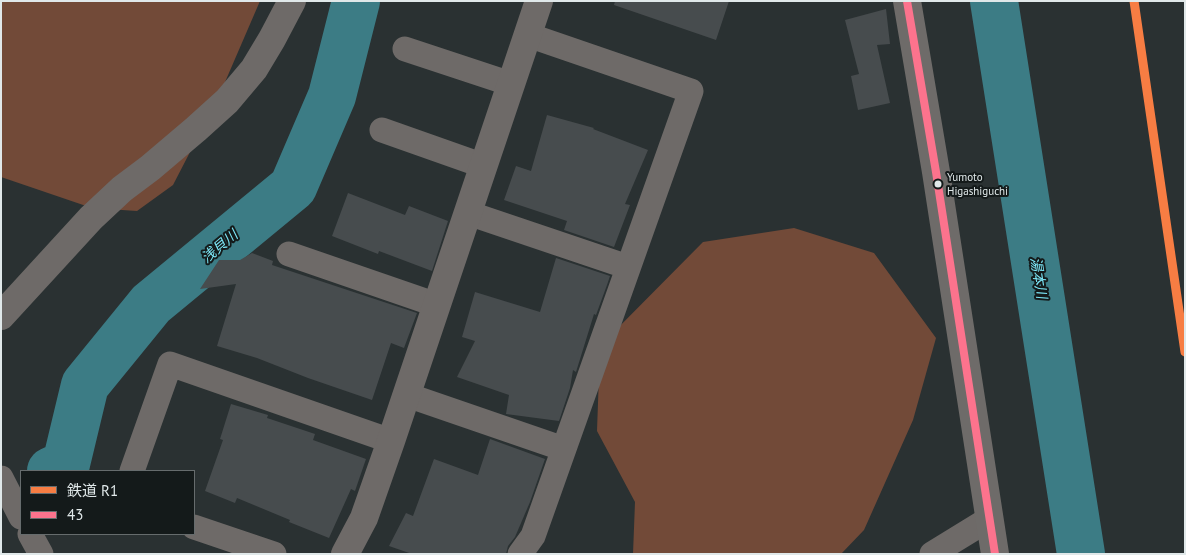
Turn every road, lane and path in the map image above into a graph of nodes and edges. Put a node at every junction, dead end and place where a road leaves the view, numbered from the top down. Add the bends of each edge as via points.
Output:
1 (292, 1) edge
2 (539, 1) edge
3 (908, 1) edge
4 (528, 35) junction
5 (405, 49) dead end
6 (511, 84) junction
7 (382, 130) dead end
8 (484, 166) junction
9 (468, 213) junction
10 (289, 254) dead end
11 (628, 267) junction
12 (437, 305) junction
13 (1, 316) edge
14 (407, 395) junction
15 (392, 441) junction
16 (564, 449) junction
17 (132, 470) edge
18 (1, 478) edge
19 (19, 512) edge
20 (989, 519) junction
21 (195, 527) edge
22 (31, 535) edge
23 (938, 552) edge
24 (41, 554) edge
25 (274, 554) edge
26 (345, 554) edge
27 (520, 554) edge
28 (995, 554) edge

1 - 13 street via 254,69 227,101 91,218
2 - 4 street
3 - 20 main road
4 - 6 street
4 - 11 street via 691,91
5 - 6 street
6 - 8 street
7 - 8 street
8 - 9 street
9 - 11 street
9 - 12 street
10 - 12 street
11 - 16 street
12 - 14 street
14 - 15 street
14 - 16 street
15 - 17 street via 170,364
15 - 26 street via 364,518
16 - 27 street via 533,536
18 - 19 street
20 - 23 street
20 - 28 main road
21 - 25 street
22 - 24 street

